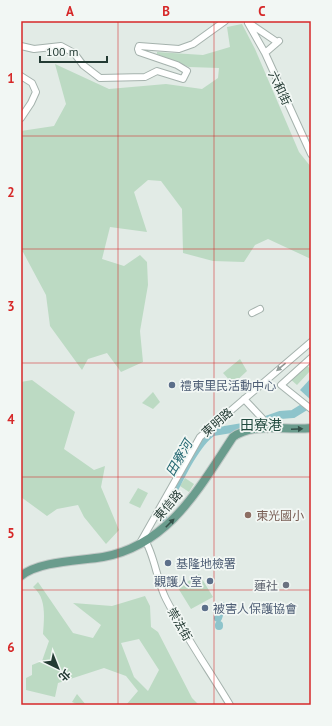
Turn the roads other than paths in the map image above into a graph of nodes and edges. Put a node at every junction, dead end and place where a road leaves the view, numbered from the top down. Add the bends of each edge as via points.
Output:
1 (225, 21) edge
2 (247, 22) edge
3 (21, 46) edge
4 (265, 53) junction
5 (21, 76) edge
6 (21, 118) edge
7 (311, 154) edge
8 (260, 309) dead end
9 (252, 314) dead end
10 (311, 342) edge
11 (311, 358) edge
12 (244, 399) junction
13 (311, 409) edge
14 (267, 426) junction
15 (311, 428) edge
16 (142, 541) junction
17 (21, 576) edge
18 (230, 705) edge

1 - 3 street via 193,44 179,49 139,46 139,52 177,65 187,72 183,79 157,72 145,77 100,78 83,65 74,52 61,46 34,49
2 - 4 street, 六和街
2 - 4 street via 279,41
4 - 7 street, 六和街
5 - 6 street via 32,82 36,92
8 - 9 street
10 -> 12 street, 東明路
11 - 13 street via 281,385
12 - 14 street
12 - 16 street, 東明路 via 200,436
14 -> 15 main road, 東信路 via 299,430
16 -> 14 main road, 東信路 via 166,528 176,518 233,437 246,430
16 - 17 main road, 東信路 via 114,555 44,566 31,569
16 - 18 street, 崇法街 via 166,598

